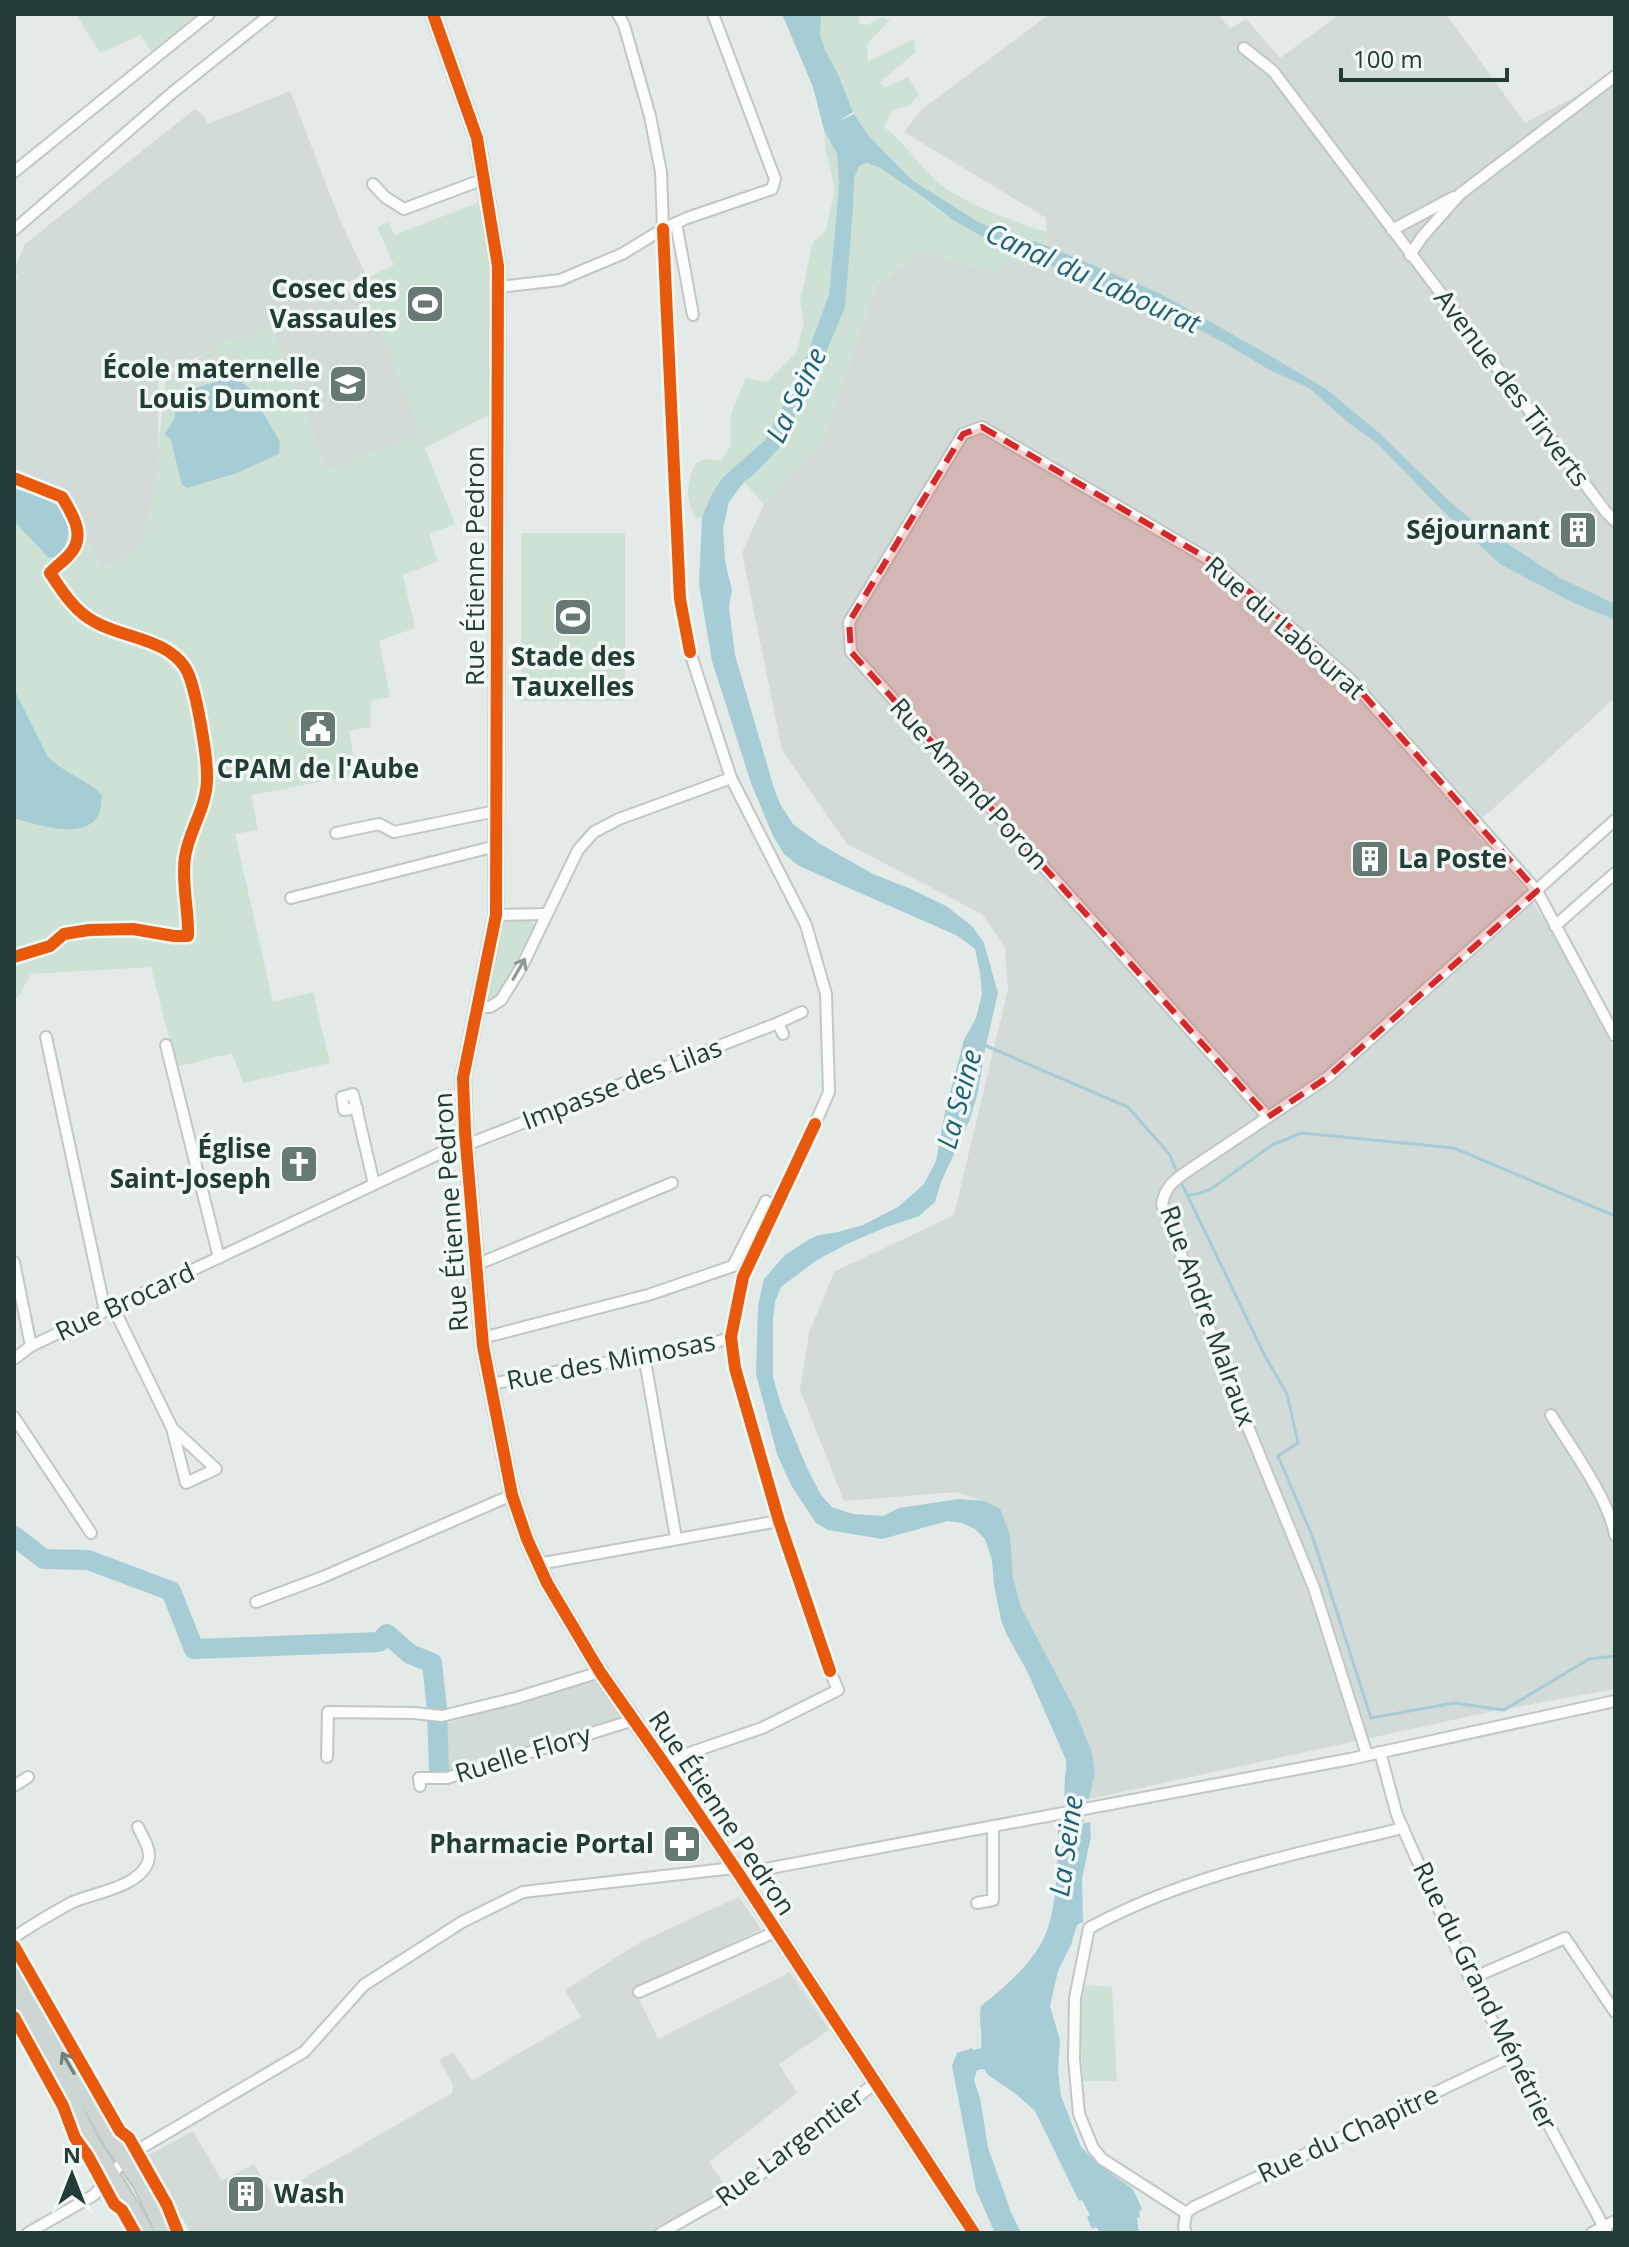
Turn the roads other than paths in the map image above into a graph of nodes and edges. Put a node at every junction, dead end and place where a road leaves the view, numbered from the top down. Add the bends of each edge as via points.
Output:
1 (209, 14) edge
2 (271, 14) edge
3 (433, 14) edge
4 (618, 14) edge
5 (713, 14) edge
6 (1244, 48) dead end
7 (1615, 76) edge
8 (14, 172) edge
9 (484, 179) junction
10 (373, 184) dead end
11 (1460, 194) junction
12 (676, 223) junction
13 (663, 229) junction
14 (14, 230) edge
15 (1392, 230) junction
16 (1410, 255) junction
17 (499, 287) junction
18 (693, 315) dead end
19 (982, 427) joint
20 (1615, 521) edge
21 (690, 652) dead end
22 (731, 778) junction
23 (496, 811) junction
24 (1615, 820) edge
25 (336, 833) dead end
26 (496, 846) junction
27 (1615, 873) edge
28 (1537, 891) junction
29 (291, 898) dead end
30 (546, 914) junction
31 (496, 915) junction
32 (1555, 926) junction
33 (477, 1007) junction
34 (802, 1012) dead end
35 (778, 1023) junction
36 (783, 1034) dead end
37 (1615, 1036) edge
38 (46, 1037) dead end
39 (166, 1045) dead end
40 (357, 1108) dead end
41 (1268, 1117) junction
42 (815, 1124) dead end
43 (466, 1143) junction
44 (672, 1183) dead end
45 (374, 1184) junction
46 (766, 1201) dead end
47 (219, 1258) junction
48 (14, 1262) edge
49 (476, 1265) junction
50 (109, 1309) junction
51 (731, 1337) dead end
52 (482, 1338) junction
53 (31, 1346) junction
54 (644, 1355) junction
55 (14, 1359) edge
56 (490, 1384) junction
57 (1551, 1415) dead end
58 (14, 1417) edge
59 (172, 1428) junction
60 (512, 1495) junction
61 (779, 1521) dead end
62 (91, 1533) dead end
63 (1615, 1535) edge
64 (676, 1538) junction
65 (538, 1564) junction
66 (256, 1602) dead end
67 (830, 1671) dead end
68 (600, 1672) junction
69 (1615, 1701) edge
70 (634, 1720) junction
71 (1380, 1752) junction
72 (1367, 1755) junction
73 (327, 1757) dead end
74 (663, 1762) junction
75 (28, 1777) dead end
76 (14, 1786) edge
77 (420, 1786) dead end
78 (993, 1826) junction
79 (138, 1827) dead end
80 (1403, 1828) junction
81 (736, 1871) junction
82 (977, 1903) dead end
83 (775, 1932) junction
84 (14, 1937) edge
85 (14, 1968) edge
86 (1470, 1979) junction
87 (639, 1992) dead end
88 (14, 1998) edge
89 (1615, 2012) edge
90 (1512, 2056) junction
91 (875, 2083) junction
92 (125, 2159) junction
93 (112, 2176) junction
94 (1186, 2213) junction
95 (1615, 2221) edge
96 (1605, 2230) edge
97 (28, 2233) edge
98 (146, 2233) edge
99 (165, 2233) edge
100 (661, 2233) edge
101 (974, 2233) edge
102 (1186, 2233) edge
103 (1592, 2233) edge

1 - 8 street
2 - 14 street
3 - 9 street, Rue Étienne Pedron via 477,138
4 - 13 street via 650,116 661,172
5 - 12 street via 775,179 772,189
6 - 15 street, Avenue des Tirverts via 1273,71
7 - 11 street
9 - 10 street via 404,209
9 - 17 street, Rue Étienne Pedron
11 - 15 street
11 - 16 street
12 - 13 street
12 - 18 street
13 - 17 street via 622,254 560,280
15 - 16 street, Avenue des Tirverts
16 - 20 street, Avenue des Tirverts
17 - 23 street, Rue Étienne Pedron
19 - 28 street, Rue du Labourat via 1217,564 1349,678
19 - 41 street, Rue Amand Poron via 963,434 849,622 851,652
21 - 22 street
22 - 30 street via 594,832 578,850
22 - 42 street via 806,925 826,994 829,1092
23 - 25 street via 394,832 379,824
23 - 26 street, Rue Étienne Pedron
24 - 28 street
26 - 29 street
26 - 31 street, Rue Étienne Pedron
27 - 32 street
28 - 32 street, Rue du Labourat
28 - 41 street, Rue Andre Malraux via 1328,1077
30 - 31 street
33 -> 30 street via 501,1000
31 - 33 street, Rue Étienne Pedron
32 - 37 street, Rue du Labourat
33 - 43 street, Rue Étienne Pedron via 463,1078
34 - 35 street, Impasse des Lilas
35 - 36 street
35 - 43 street, Impasse des Lilas
38 - 50 street
39 - 47 street, Rue Brocard
40 - 45 street
41 - 72 street, Rue Andre Malraux via 1173,1181 1162,1204 1314,1588
43 - 45 street, Rue Brocard
43 - 49 street, Rue Étienne Pedron
44 - 49 street
45 - 47 street, Rue Brocard
46 - 52 street via 733,1266 648,1295
47 - 50 street, Rue Brocard
48 - 53 street, Rue Brocard
49 - 52 street, Rue Étienne Pedron
50 - 53 street, Rue Brocard
50 - 59 street
51 - 54 street, Rue des Mimosas
52 - 56 street, Rue Étienne Pedron
53 - 55 street, Rue Brocard
54 - 56 street, Rue des Mimosas
54 - 64 street
56 - 60 street, Rue Étienne Pedron
57 - 63 street via 1601,1497
58 - 62 street
59 - 59 street via 183,1438 216,1469 186,1483
60 - 65 street, Rue Étienne Pedron
60 - 66 street
61 - 64 street
64 - 65 street
65 - 68 street, Rue Étienne Pedron
67 - 74 street via 838,1690 762,1728
68 - 70 street, Rue Étienne Pedron
68 - 73 street via 438,1716 328,1712
69 - 71 street
70 - 74 street, Rue Étienne Pedron
70 - 77 street, Ruelle Flory via 447,1778 419,1778
71 - 72 street
71 - 80 street, Rue du Grand Ménétrier
72 - 78 street
74 - 81 street, Rue Étienne Pedron
75 - 76 street
78 - 81 street
78 - 82 street via 993,1900
79 - 84 street via 149,1850 148,1861 134,1878 76,1901
80 - 86 street, Rue du Grand Ménétrier
80 - 94 street via 1242,1867 1123,1909 1089,1928 1075,1998 1079,2114 1102,2159
81 - 83 street, Rue Étienne Pedron
81 - 92 street via 523,1892 462,1922 360,1988 304,2052
83 - 87 street
83 - 91 street, Rue Étienne Pedron
92 -> 85 main road
86 - 89 street via 1565,1938
86 - 90 street, Rue du Grand Ménétrier
88 - 93 main road
90 - 94 street, Rue du Chapitre
90 - 96 street, Rue du Grand Ménétrier
91 - 100 street, Rue Largentier via 748,2184
91 - 101 street, Rue Étienne Pedron
92 - 93 street
92 - 99 main road
93 - 97 street via 94,2195
93 - 98 main road
94 - 102 street
95 - 96 street
96 - 103 street

